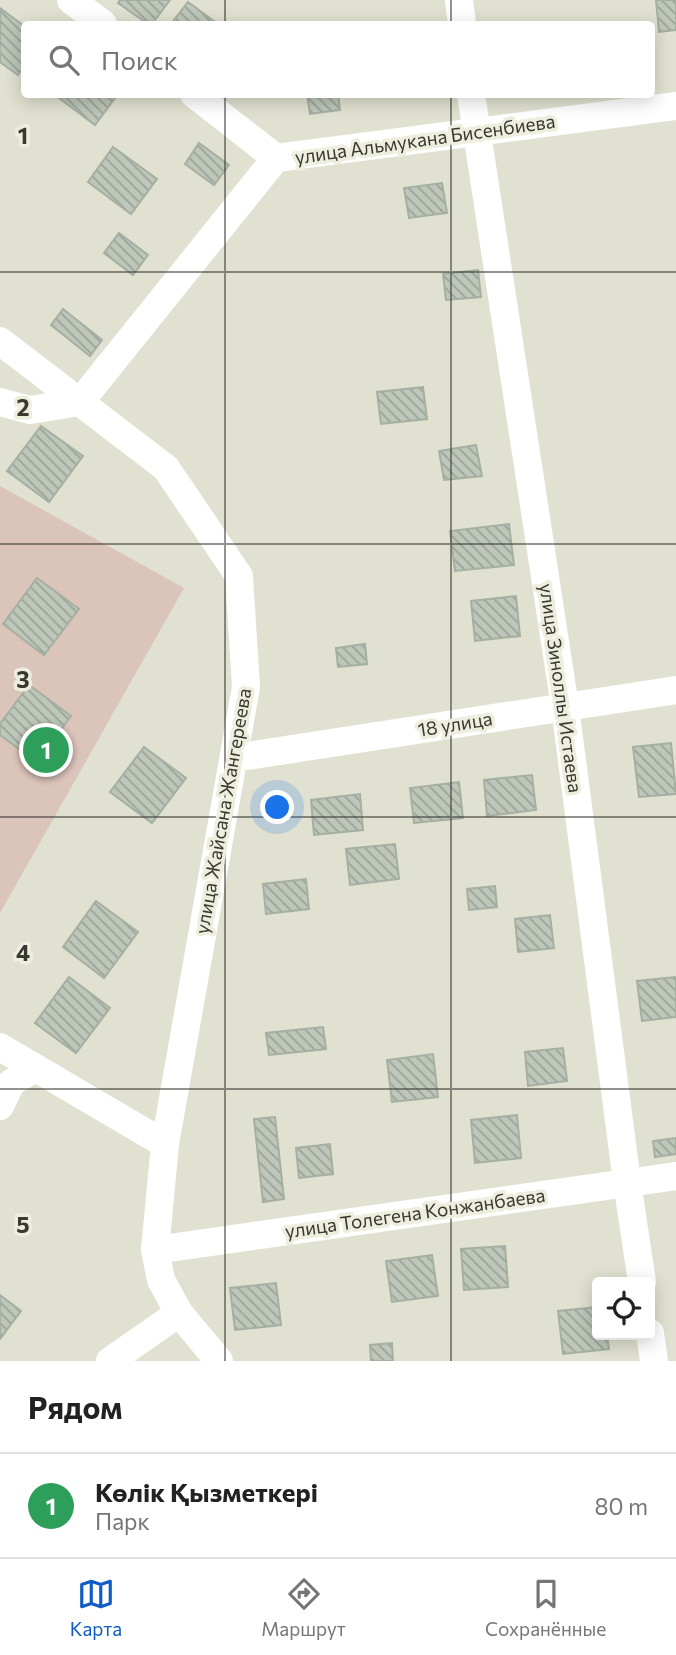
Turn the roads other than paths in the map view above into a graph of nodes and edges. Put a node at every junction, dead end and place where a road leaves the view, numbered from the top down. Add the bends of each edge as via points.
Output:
1 (71, 0) edge
2 (459, 0) edge
3 (99, 21) edge
4 (462, 21) edge
5 (199, 98) edge
6 (472, 98) edge
7 (676, 106) edge
8 (476, 132) junction
9 (276, 158) junction
10 (0, 341) edge
11 (0, 402) edge
12 (80, 402) junction
13 (676, 690) edge
14 (565, 707) junction
15 (234, 758) junction
16 (0, 1047) edge
17 (35, 1068) junction
18 (0, 1106) edge
19 (165, 1144) junction
20 (676, 1176) edge
21 (627, 1182) junction
22 (155, 1250) junction
23 (641, 1277) edge
24 (179, 1313) junction
25 (651, 1340) edge
26 (110, 1361) edge
27 (219, 1361) edge
28 (654, 1361) edge

1 - 3 street
2 - 4 street
5 - 9 street
6 - 8 street, улица Зиноллы Истаева
7 - 8 street, улица Альмукана Бисенбиева
8 - 9 street, улица Альмукана Бисенбиева
8 - 14 street, улица Зиноллы Истаева
9 - 12 street, улица Альмукана Бисенбиева
10 - 12 street, улица Жайсана Жангереева
11 - 12 street via 30,410
12 - 15 street, улица Жайсана Жангереева via 166,468 239,576 246,687
13 - 14 street, 18 улица
14 - 15 street, 18 улица
14 - 21 street, улица Зиноллы Истаева
15 - 19 street, улица Жайсана Жангереева
16 - 17 street
17 - 18 street via 11,1083
17 - 19 street
19 - 22 street, улица Жайсана Жангереева
20 - 21 street, улица Толегена Конжанбаева
21 - 22 street, улица Толегена Конжанбаева
21 - 23 street, улица Зиноллы Истаева
22 - 24 street, улица Жайсана Жангереева via 161,1280
24 - 26 street
24 - 27 street, улица Жайсана Жангереева
25 - 28 street

